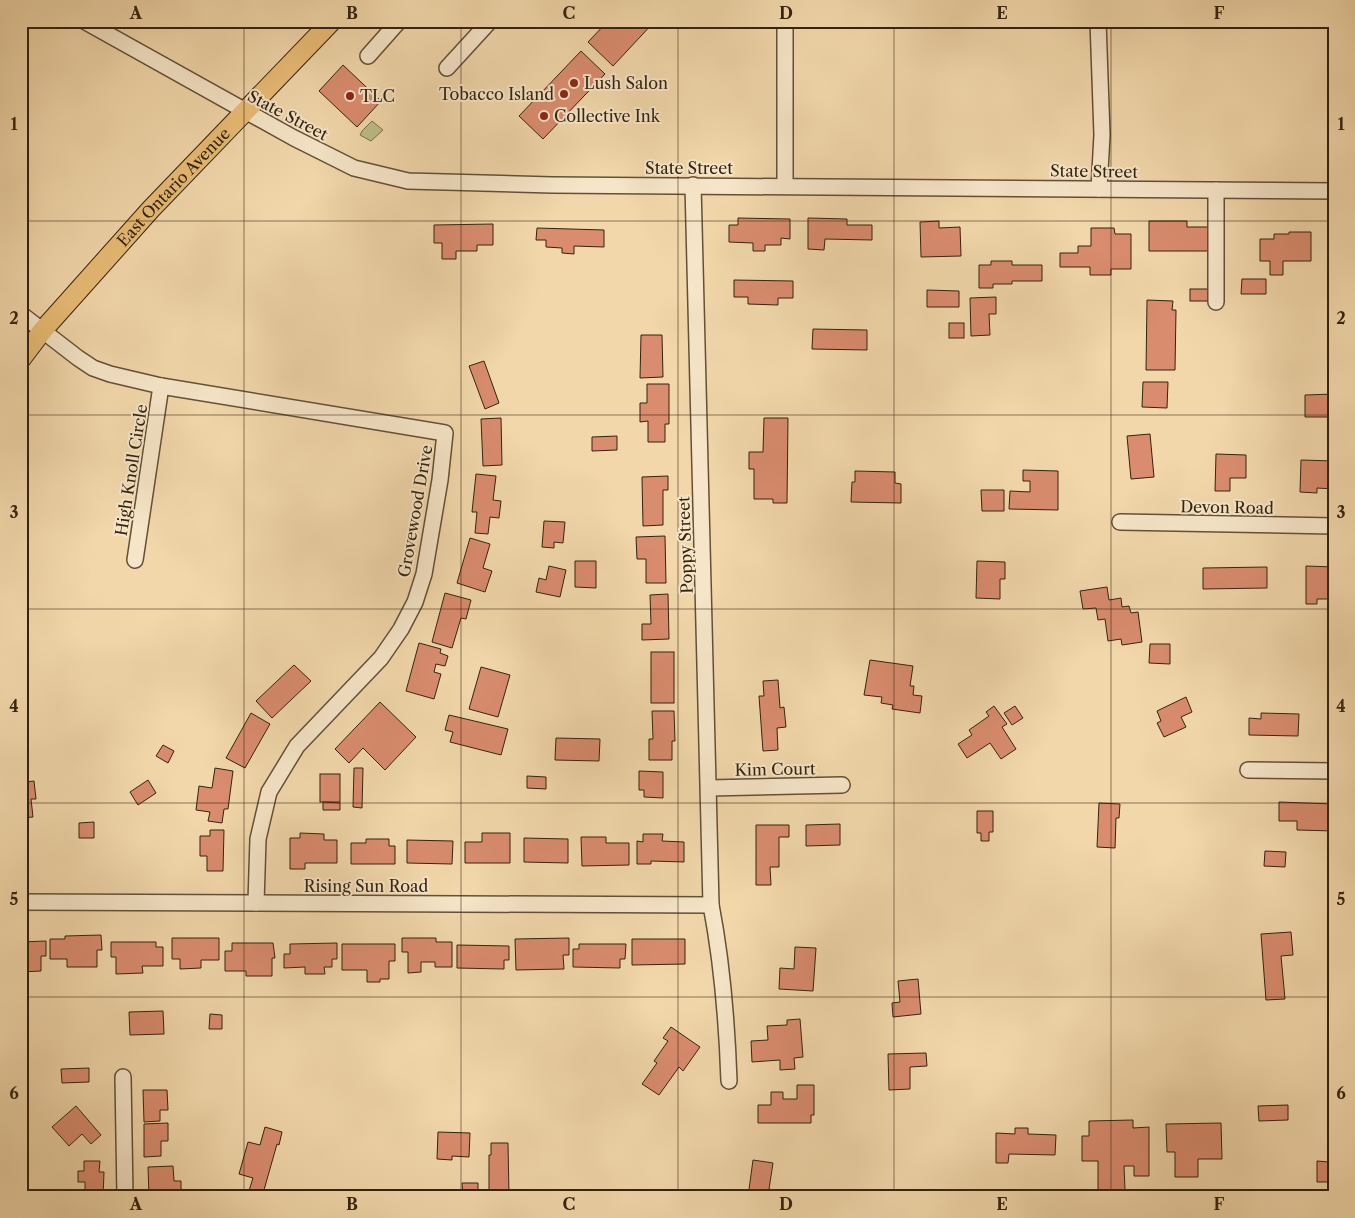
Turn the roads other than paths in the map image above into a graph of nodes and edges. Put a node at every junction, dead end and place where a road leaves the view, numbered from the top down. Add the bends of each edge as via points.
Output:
1 (84, 21) edge
2 (332, 21) edge
3 (399, 21) edge
4 (490, 21) edge
5 (785, 21) edge
6 (1098, 21) edge
7 (368, 56) dead end
8 (447, 68) dead end
9 (246, 112) junction
10 (693, 185) junction
11 (785, 186) junction
12 (1099, 189) junction
13 (1216, 190) junction
14 (1334, 191) edge
15 (1216, 302) dead end
16 (21, 314) edge
17 (43, 330) junction
18 (21, 360) edge
19 (161, 386) junction
20 (1120, 522) dead end
21 (1334, 526) edge
22 (134, 560) dead end
23 (1248, 770) dead end
24 (1334, 771) edge
25 (842, 785) dead end
26 (709, 788) junction
27 (21, 902) edge
28 (256, 903) junction
29 (711, 905) junction
30 (123, 1077) dead end
31 (729, 1081) dead end
32 (125, 1197) edge

1 - 9 street, State Street
2 - 9 main road, East Ontario Avenue
3 - 7 street
4 - 8 street
5 - 11 street
6 - 12 street via 1102,135
9 - 10 street, State Street via 354,168 408,181
9 - 17 main road, East Ontario Avenue via 150,209
10 - 11 street, State Street
10 - 26 street, Poppy Street
11 - 12 street, State Street
12 - 13 street, State Street
13 - 14 street, State Street
13 - 15 street
16 - 17 street, Grovewood Drive
17 - 18 main road, East Ontario Avenue
17 - 19 street, Grovewood Drive via 93,368
19 - 22 street, High Knoll Circle
19 - 28 street, Grovewood Drive via 445,433 424,574 415,602 381,658 297,746 269,792 258,839
20 - 21 street, Devon Road
23 - 24 street
25 - 26 street, Kim Court
26 - 29 street, Poppy Street
27 - 28 street, Rising Sun Road
28 - 29 street, Rising Sun Road
29 - 31 street, Poppy Street via 728,1044
30 - 32 street

